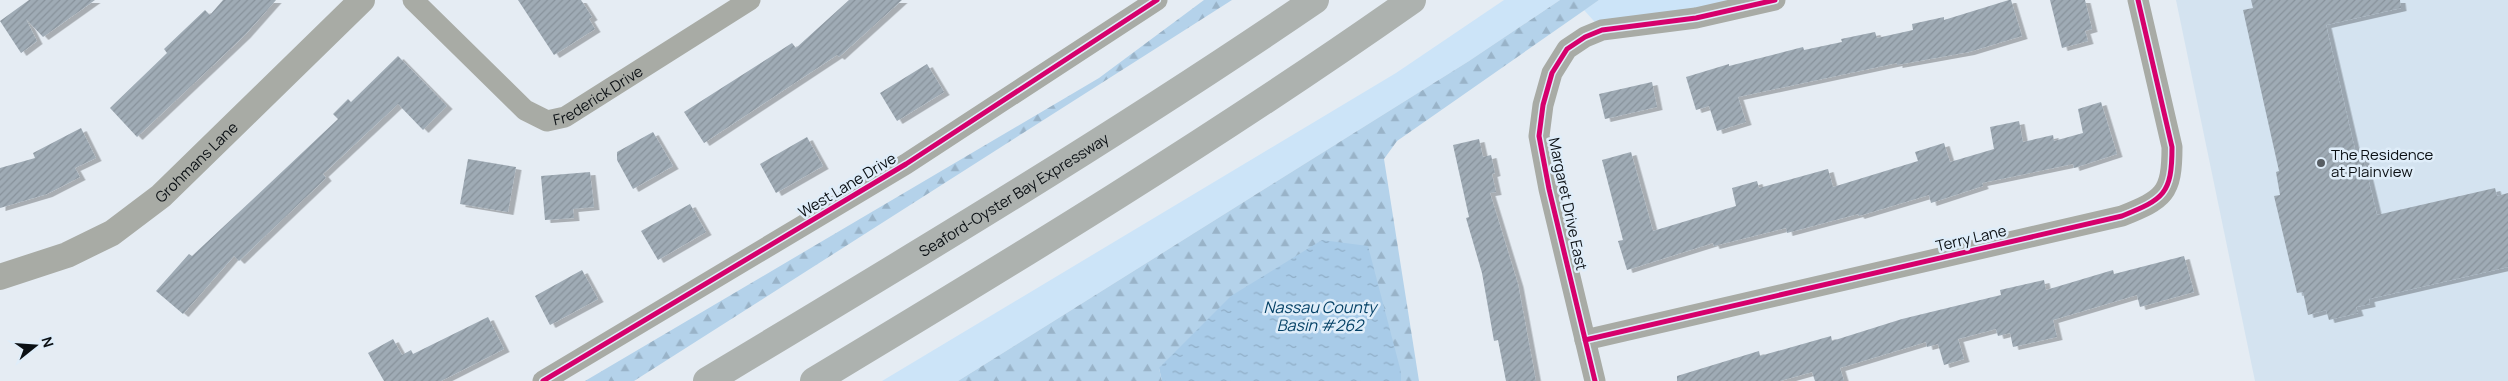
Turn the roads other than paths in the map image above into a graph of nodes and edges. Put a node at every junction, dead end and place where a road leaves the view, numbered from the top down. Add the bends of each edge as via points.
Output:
1 (362, 0) edge
2 (413, 0) edge
3 (750, 0) edge
4 (1157, 0) edge
5 (1315, 0) edge
6 (1412, 0) edge
7 (1420, 0) edge
8 (1775, 0) edge
9 (2138, 0) edge
10 (1376, 25) junction
11 (0, 277) edge
12 (1586, 340) junction
13 (543, 381) edge
14 (707, 381) edge
15 (814, 381) edge
16 (1595, 381) edge

1 - 11 street, Grohmans Lane via 161,196 112,233 67,255
2 - 3 street, Frederick Drive via 525,110 547,121 565,117
4 - 13 street, West Lane Drive via 906,164
5 - 14 highway, Seaford-Oyster Bay Expressway via 1196,81 1048,175
6 - 10 highway
7 - 10 highway
8 - 12 street, Margaret Drive East via 1696,18 1602,30 1567,49 1552,73 1539,136
9 - 12 street, Terry Lane via 2172,147 2172,170 2166,190 2153,204 2122,216
10 - 15 highway via 1226,127 1077,222
12 - 16 street, Margaret Drive East

